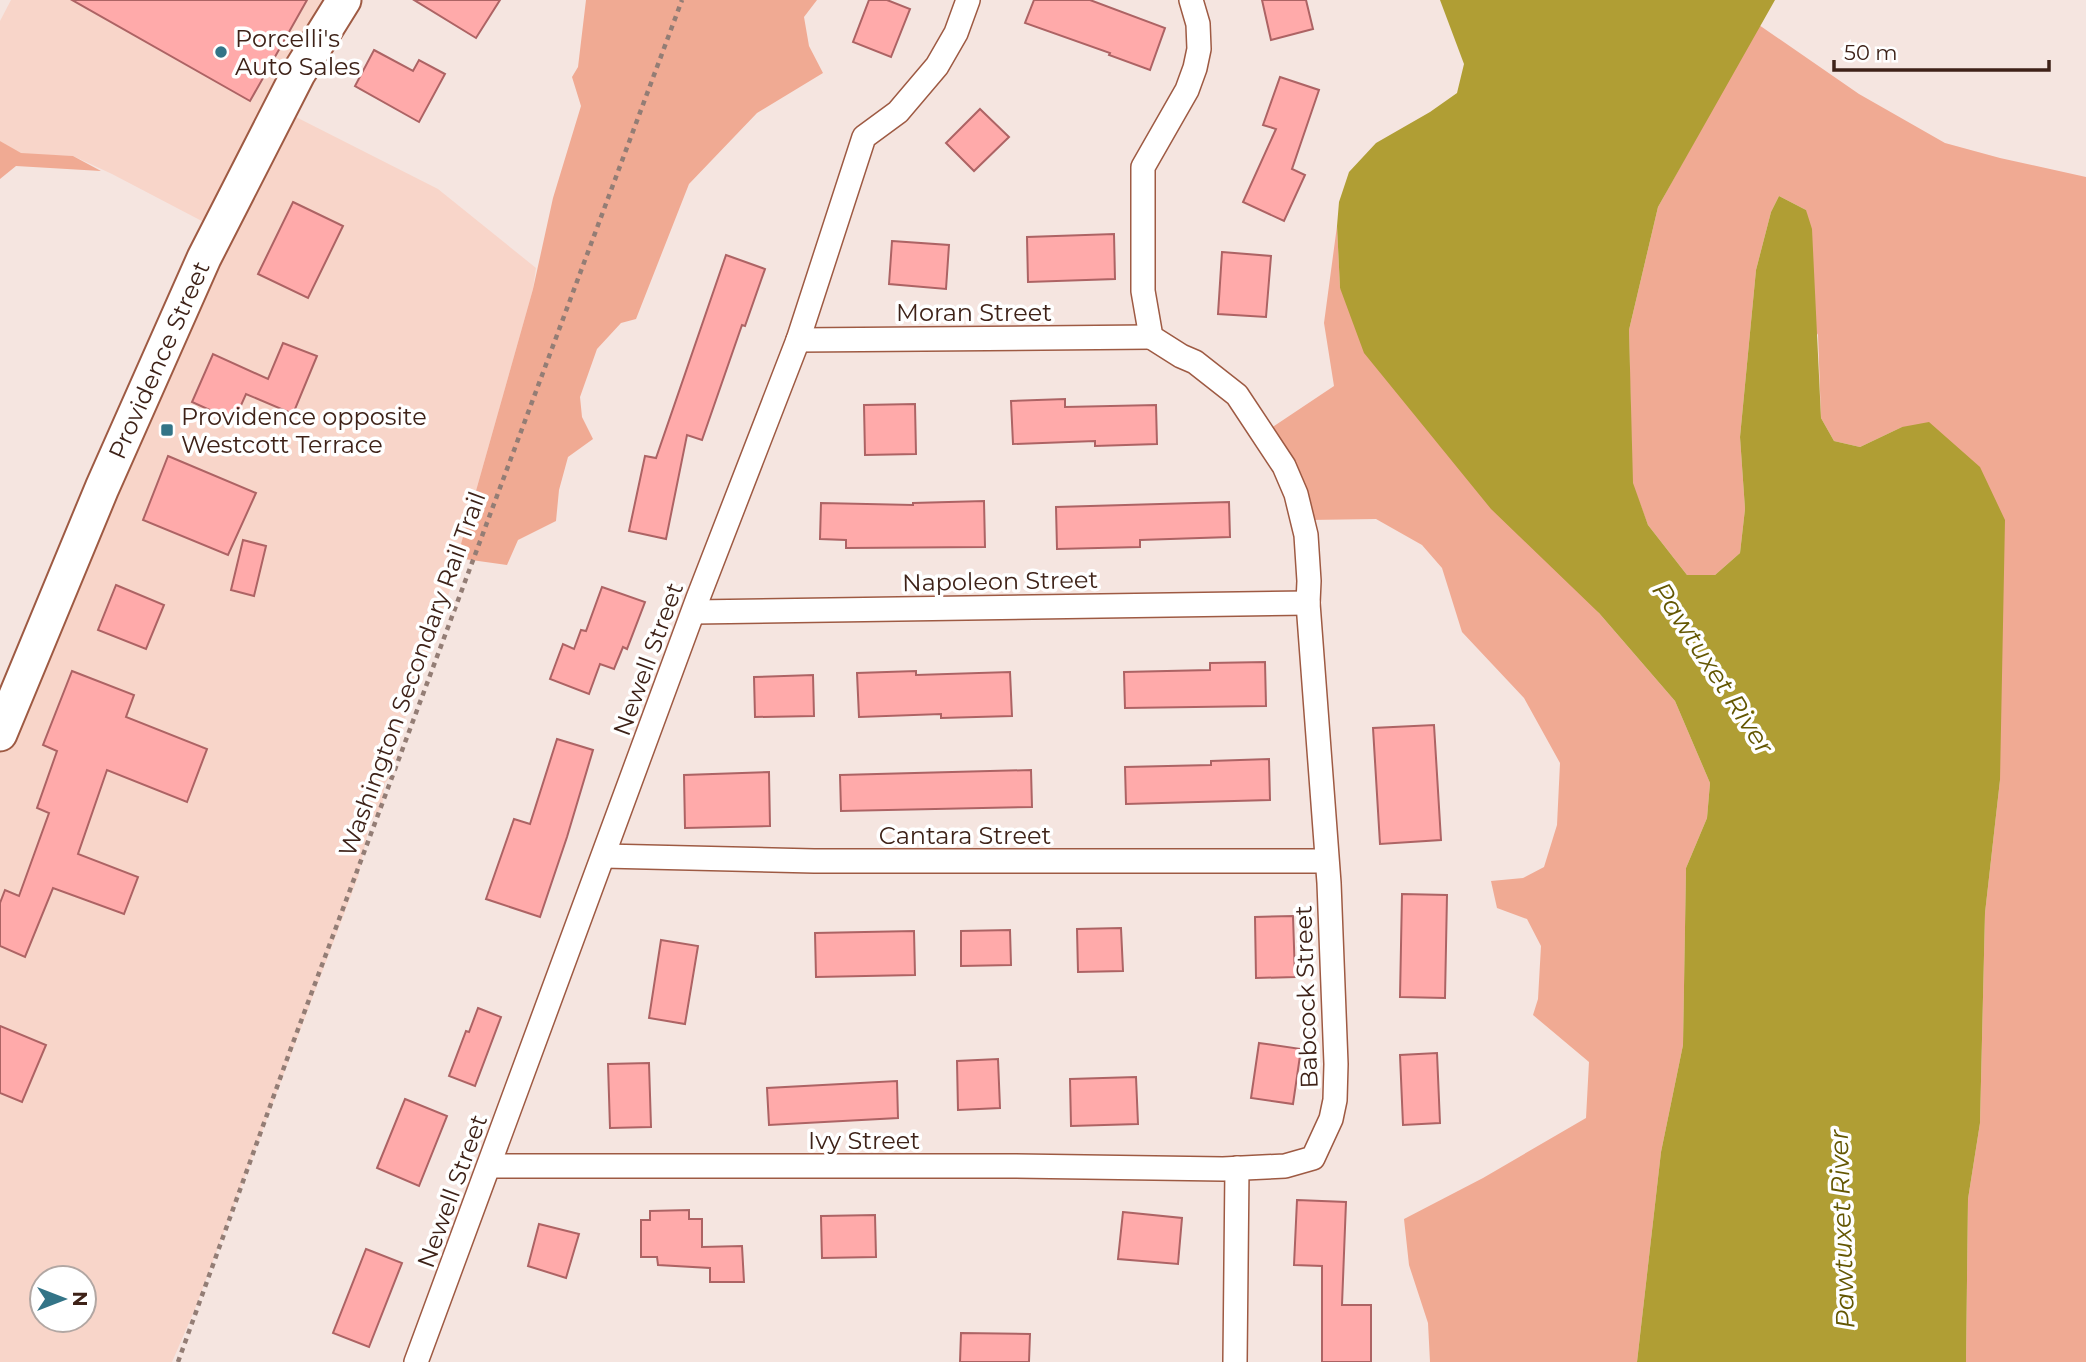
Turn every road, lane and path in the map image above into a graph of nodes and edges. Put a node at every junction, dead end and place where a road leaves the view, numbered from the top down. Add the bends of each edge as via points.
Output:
1 (344, 0) edge
2 (682, 0) edge
3 (968, 0) edge
4 (1191, 0) edge
5 (1151, 337) junction
6 (798, 340) junction
7 (1308, 603) junction
8 (694, 612) junction
9 (0, 734) edge
10 (604, 856) junction
11 (1326, 861) junction
12 (490, 1166) junction
13 (1237, 1168) junction
14 (178, 1362) edge
15 (416, 1362) edge
16 (1235, 1362) edge

1 - 9 main road, Providence Street via 298,74 204,258
2 - 14 path, Washington Secondary Rail Trail
3 - 6 street, Newell Street via 937,66 898,112 864,137
4 - 5 street via 1198,24 1195,68 1143,167 1143,290
5 - 6 street, Moran Street
5 - 7 street via 1195,362 1237,395 1284,466 1306,535
6 - 8 street, Newell Street
7 - 8 street, Napoleon Street
7 - 11 street, Babcock Street
8 - 10 street, Newell Street
10 - 11 street, Cantara Street via 814,861
10 - 12 street, Newell Street
11 - 13 street, Babcock Street via 1336,1064 1331,1119 1313,1158 1285,1166
12 - 13 street, Ivy Street
12 - 15 street, Newell Street
13 - 16 street

